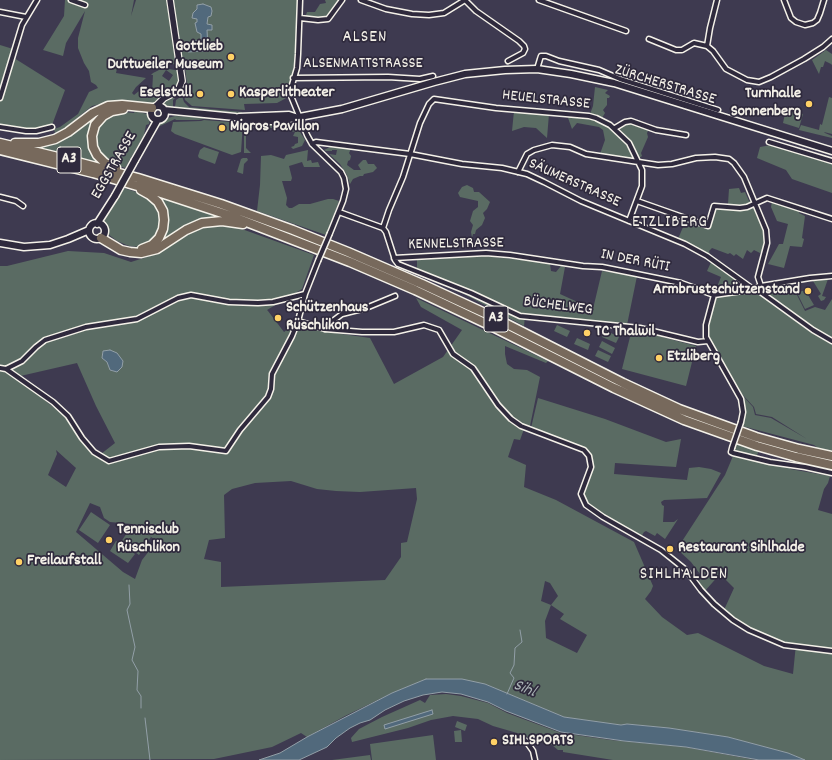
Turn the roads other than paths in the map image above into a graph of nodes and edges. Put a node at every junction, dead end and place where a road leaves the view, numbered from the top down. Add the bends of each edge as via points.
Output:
1 (37, 0) edge
2 (72, 0) edge
3 (170, 0) edge
4 (300, 0) edge
5 (342, 0) edge
6 (363, 0) edge
7 (465, 0) edge
8 (539, 0) edge
9 (717, 0) edge
10 (784, 0) edge
11 (824, 0) edge
12 (85, 5) dead end
13 (0, 12) edge
14 (26, 17) junction
15 (300, 18) junction
16 (626, 31) dead end
17 (649, 39) dead end
18 (832, 39) edge
19 (707, 46) junction
20 (525, 49) junction
21 (531, 50) dead end
22 (508, 61) dead end
23 (537, 70) junction
24 (432, 76) dead end
25 (293, 78) junction
26 (0, 98) edge
27 (718, 110) dead end
28 (157, 113) junction
29 (299, 118) junction
30 (0, 127) edge
31 (52, 127) dead end
32 (615, 128) junction
33 (686, 135) dead end
34 (769, 142) dead end
35 (0, 143) edge
36 (312, 144) junction
37 (0, 150) edge
38 (831, 150) edge
39 (410, 154) junction
40 (832, 161) edge
41 (638, 162) junction
42 (518, 172) junction
43 (138, 178) junction
44 (128, 183) junction
45 (0, 197) edge
46 (637, 201) junction
47 (755, 204) junction
48 (23, 206) dead end
49 (339, 212) junction
50 (832, 219) edge
51 (629, 221) junction
52 (383, 228) junction
53 (101, 230) junction
54 (272, 231) junction
55 (90, 233) junction
56 (0, 243) edge
57 (394, 258) junction
58 (549, 261) joint
59 (832, 276) edge
60 (757, 288) junction
61 (305, 294) junction
62 (714, 295) junction
63 (395, 296) dead end
64 (298, 321) junction
65 (325, 329) junction
66 (708, 341) junction
67 (832, 341) edge
68 (0, 368) edge
69 (6, 369) junction
70 (832, 456) edge
71 (832, 465) edge
72 (832, 473) edge
73 (832, 651) edge
74 (526, 741) dead end
75 (535, 760) edge

1 - 14 street
2 - 12 street
3 - 28 street via 182,81 178,91 162,99
4 - 15 street
5 - 15 street via 328,18
6 - 7 street via 399,12 429,15 444,13
7 - 20 street via 476,11 519,41
8 - 16 street
9 - 19 street
10 - 11 street via 792,18 805,25 817,20
13 - 14 street
14 - 26 street
15 - 25 street via 298,60
17 - 19 street via 676,50 682,50 694,43
18 - 19 street via 804,59 759,82 747,80 726,69
20 - 21 street
20 - 22 street via 520,55
23 - 27 street, ZÜRCHERSTRASSE via 540,59 546,56 599,70
23 - 29 main road, ZÜRCHERSTRASSE via 465,74 342,109
23 - 38 main road, ZÜRCHERSTRASSE via 614,83
24 - 25 street, ALSENMATTSTRASSE via 420,79 388,76
25 - 29 street via 291,96
28 - 29 main road, ZÜRCHERSTRASSE via 261,121
28 - 35 highway via 127,105 111,106 93,113 53,140
28 - 43 highway via 112,111 98,121 92,133 93,148 100,159 109,166
28 - 53 main road, EGGSTRASSE, bridge via 150,132 104,212
29 - 36 street
30 - 31 street via 36,131
32 - 33 street via 631,121 656,130
32 - 39 street, HEUELSTRASSE via 589,116 496,108 434,99 420,123
32 - 41 street, HEUELSTRASSE via 629,143
34 - 40 street
35 - 43 highway, A3
36 - 39 street, SÄUMERSTRASSE via 316,142
36 - 49 street via 336,165 344,178 346,189
37 - 44 highway, A3
39 - 42 street, SÄUMERSTRASSE
39 - 52 street
41 - 42 street via 586,154 565,146 552,145 527,154
41 - 46 street, HEUELSTRASSE via 643,182
41 - 47 street via 665,165 696,158 715,157 729,160 742,173
42 - 51 street, SÄUMERSTRASSE
43 - 70 highway, A3 via 235,209 384,267 483,312 623,383 694,415 756,437
44 - 53 highway via 150,195 160,206 164,226 159,238 143,249 127,248 117,244
44 - 54 highway, A3 via 213,209
45 - 48 street via 16,201
46 - 47 street via 708,226 714,206 740,208
46 - 51 street, HEUELSTRASSE
47 - 50 street via 767,198
47 - 60 street via 767,235
49 - 52 street
49 - 61 street, bridge
51 - 60 street, SÄUMERSTRASSE via 685,244
52 - 57 street
53 - 54 highway via 121,250 141,253 157,249 191,228 209,222 235,222
53 - 55 main road via 92,225
53 - 55 main road via 95,239
54 - 71 highway, A3 via 415,290 684,420 757,446
55 - 56 main road via 50,245 16,246
57 - 58 street, KENNELSTRASSE via 486,253
57 - 66 street, BÜCHELWEG via 398,264 520,316 640,328 698,342
58 - 62 street, IN DER RÜTI via 602,267 681,283
59 - 60 street
60 - 62 street
60 - 67 street, SÄUMERSTRASSE via 807,326
61 - 64 street
61 - 69 street via 258,303 229,302 192,295 178,298 137,319 86,327 45,340 22,360
62 - 66 street via 705,329
63 - 65 street via 366,308 342,314
64 - 65 street
64 - 69 street via 272,374 268,397 226,451 189,446 158,447 109,461 94,452 68,416 53,402
65 - 73 street via 394,332 424,325 439,330 452,354 473,368 498,406 511,419 521,426 584,450 589,456 591,467 581,494 586,505 661,550 686,570 710,600 749,630 784,645
66 - 72 street, bridge via 741,399 744,412 731,452
68 - 69 street
74 - 75 street via 533,750

